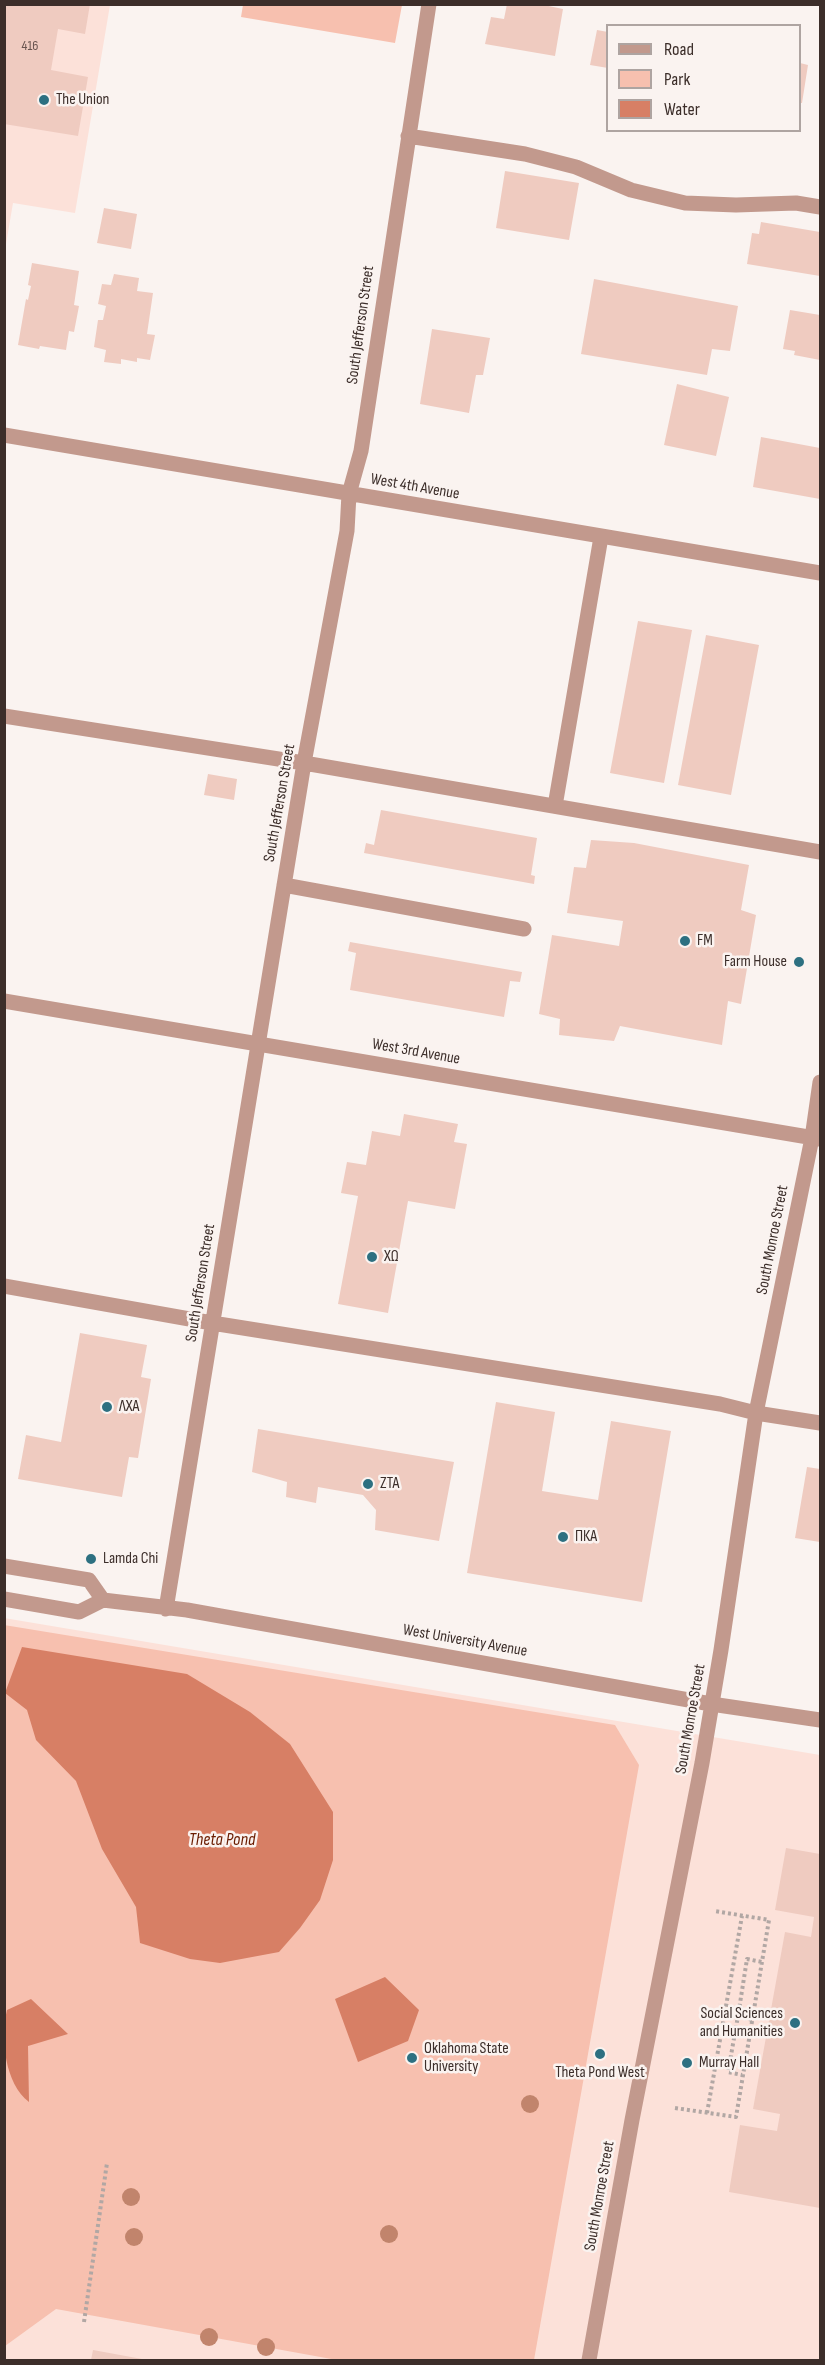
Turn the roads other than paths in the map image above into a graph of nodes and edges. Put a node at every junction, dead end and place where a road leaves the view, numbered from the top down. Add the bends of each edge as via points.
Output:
1 (429, 4) edge
2 (408, 135) junction
3 (820, 207) edge
4 (4, 435) edge
5 (349, 494) junction
6 (601, 537) junction
7 (820, 573) edge
8 (4, 716) edge
9 (304, 763) junction
10 (555, 806) junction
11 (820, 852) edge
12 (284, 885) junction
13 (524, 929) dead end
14 (4, 1001) edge
15 (258, 1043) junction
16 (820, 1082) edge
17 (816, 1139) edge
18 (4, 1286) edge
19 (212, 1323) junction
20 (756, 1413) junction
21 (820, 1423) edge
22 (4, 1566) edge
23 (4, 1599) edge
24 (103, 1600) junction
25 (165, 1609) junction
26 (711, 1704) junction
27 (820, 1720) edge
28 (589, 2361) edge

1 - 2 street, South Jefferson Street
2 - 3 street via 525,154 576,167 631,190 685,203 796,203
2 - 5 street, South Jefferson Street via 361,451
4 - 5 street, West 4th Avenue
5 - 6 street, West 4th Avenue
5 - 9 street, South Jefferson Street via 347,531
6 - 7 street, West 4th Avenue
6 - 10 street
8 - 9 street
9 - 10 street
9 - 12 street, South Jefferson Street
10 - 11 street
12 - 13 street
12 - 15 street, South Jefferson Street
14 - 15 street, West 3rd Avenue
15 - 17 street, West 3rd Avenue
15 - 19 street, South Jefferson Street
16 - 17 street, South Monroe Street
17 - 20 street, South Monroe Street
18 - 19 street
19 - 20 street via 720,1404
19 - 25 street, South Jefferson Street
20 - 21 street
20 - 26 street, South Monroe Street
22 - 24 street via 89,1580
23 - 24 street via 79,1612
24 - 25 street, West University Avenue
25 - 26 street, West University Avenue
26 - 27 street, West University Avenue
26 - 28 street, South Monroe Street

